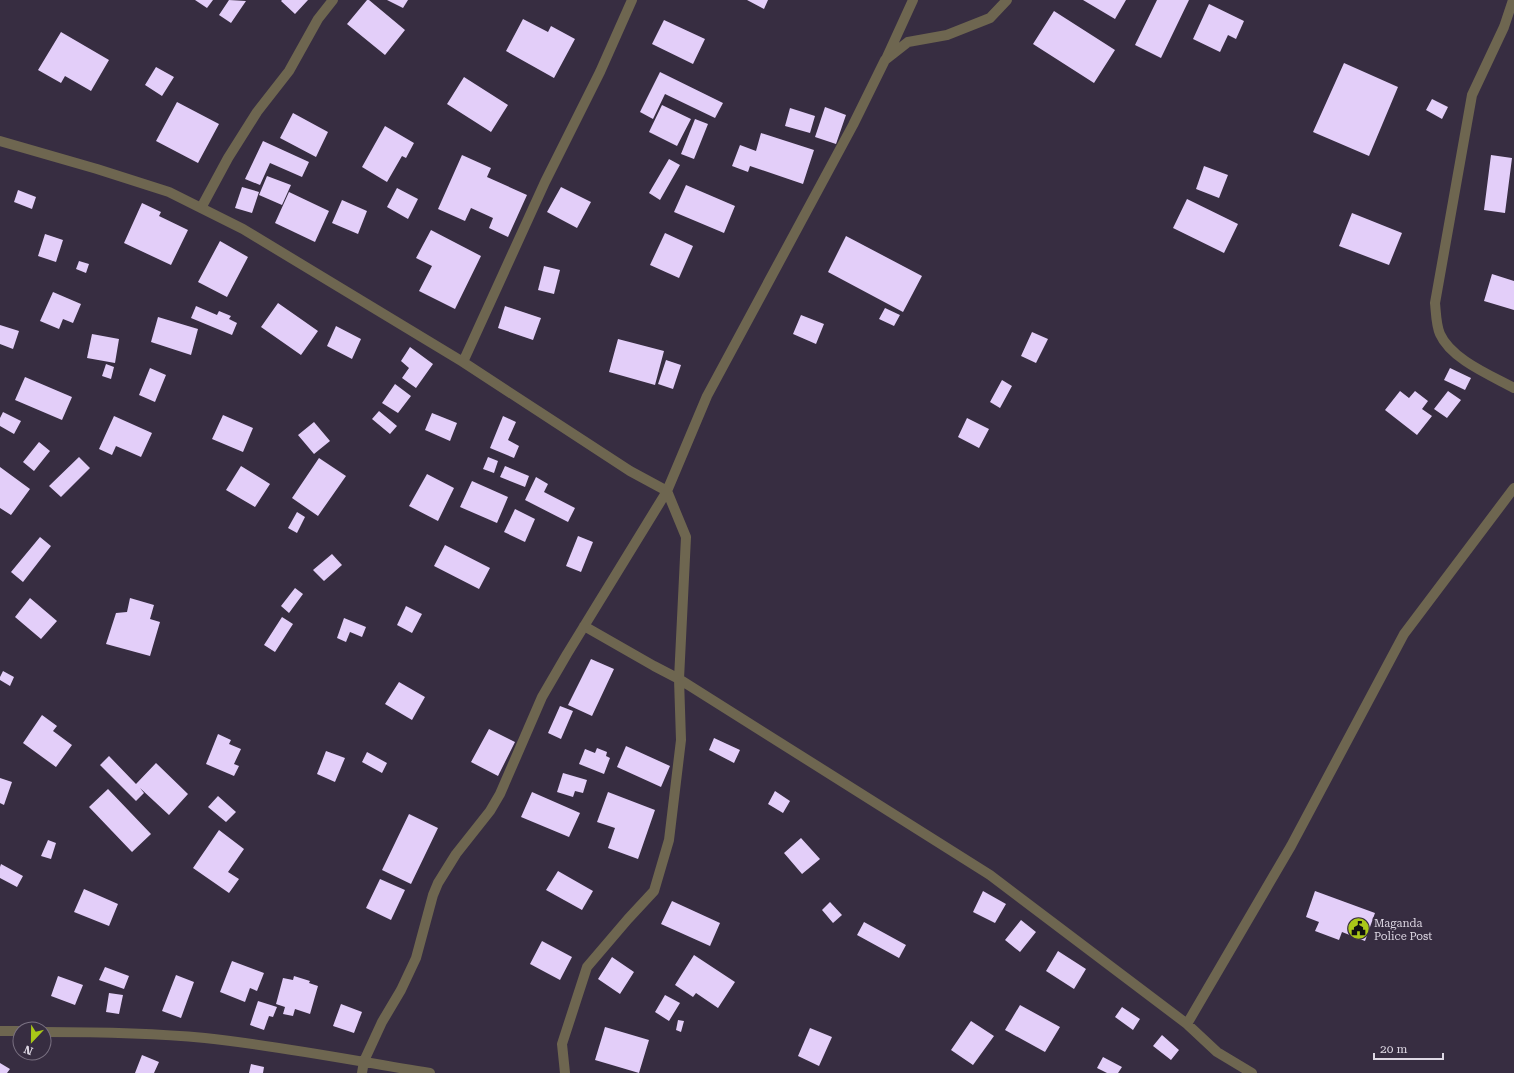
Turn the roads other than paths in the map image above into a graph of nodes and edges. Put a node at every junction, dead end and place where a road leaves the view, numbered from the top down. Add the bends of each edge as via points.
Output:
1 (333, 0) edge
2 (632, 0) edge
3 (913, 0) edge
4 (1007, 0) edge
5 (1513, 0) edge
6 (885, 60) junction
7 (0, 141) edge
8 (201, 208) junction
9 (463, 362) junction
10 (1514, 388) edge
11 (1514, 488) edge
12 (667, 491) junction
13 (584, 626) junction
14 (680, 679) junction
15 (1187, 1024) junction
16 (0, 1031) edge
17 (12, 1031) edge
18 (52, 1032) edge
19 (364, 1061) junction
20 (362, 1073) edge
21 (430, 1073) edge
22 (565, 1073) edge
23 (1252, 1073) edge

1 - 8 street via 318,18 289,71 257,112 236,145
2 - 9 street
3 - 6 street
4 - 6 street via 990,18 947,35 908,42
5 - 10 street via 1504,27 1472,95 1435,303 1439,333 1448,348 1467,362
6 - 12 street via 853,125 707,396
7 - 8 street via 169,192
8 - 9 street via 243,229
9 - 12 street via 630,471
11 - 15 street via 1404,634 1291,846
12 - 13 street
12 - 14 street via 686,537
13 - 14 street
13 - 19 street via 542,697 500,794 438,883 416,958
14 - 15 street via 990,875
14 - 22 street via 680,740 669,840 654,891 587,967 562,1044
15 - 23 street via 1218,1052
16 - 17 street
18 - 19 street via 140,1033 206,1039
19 - 20 street
19 - 21 street

